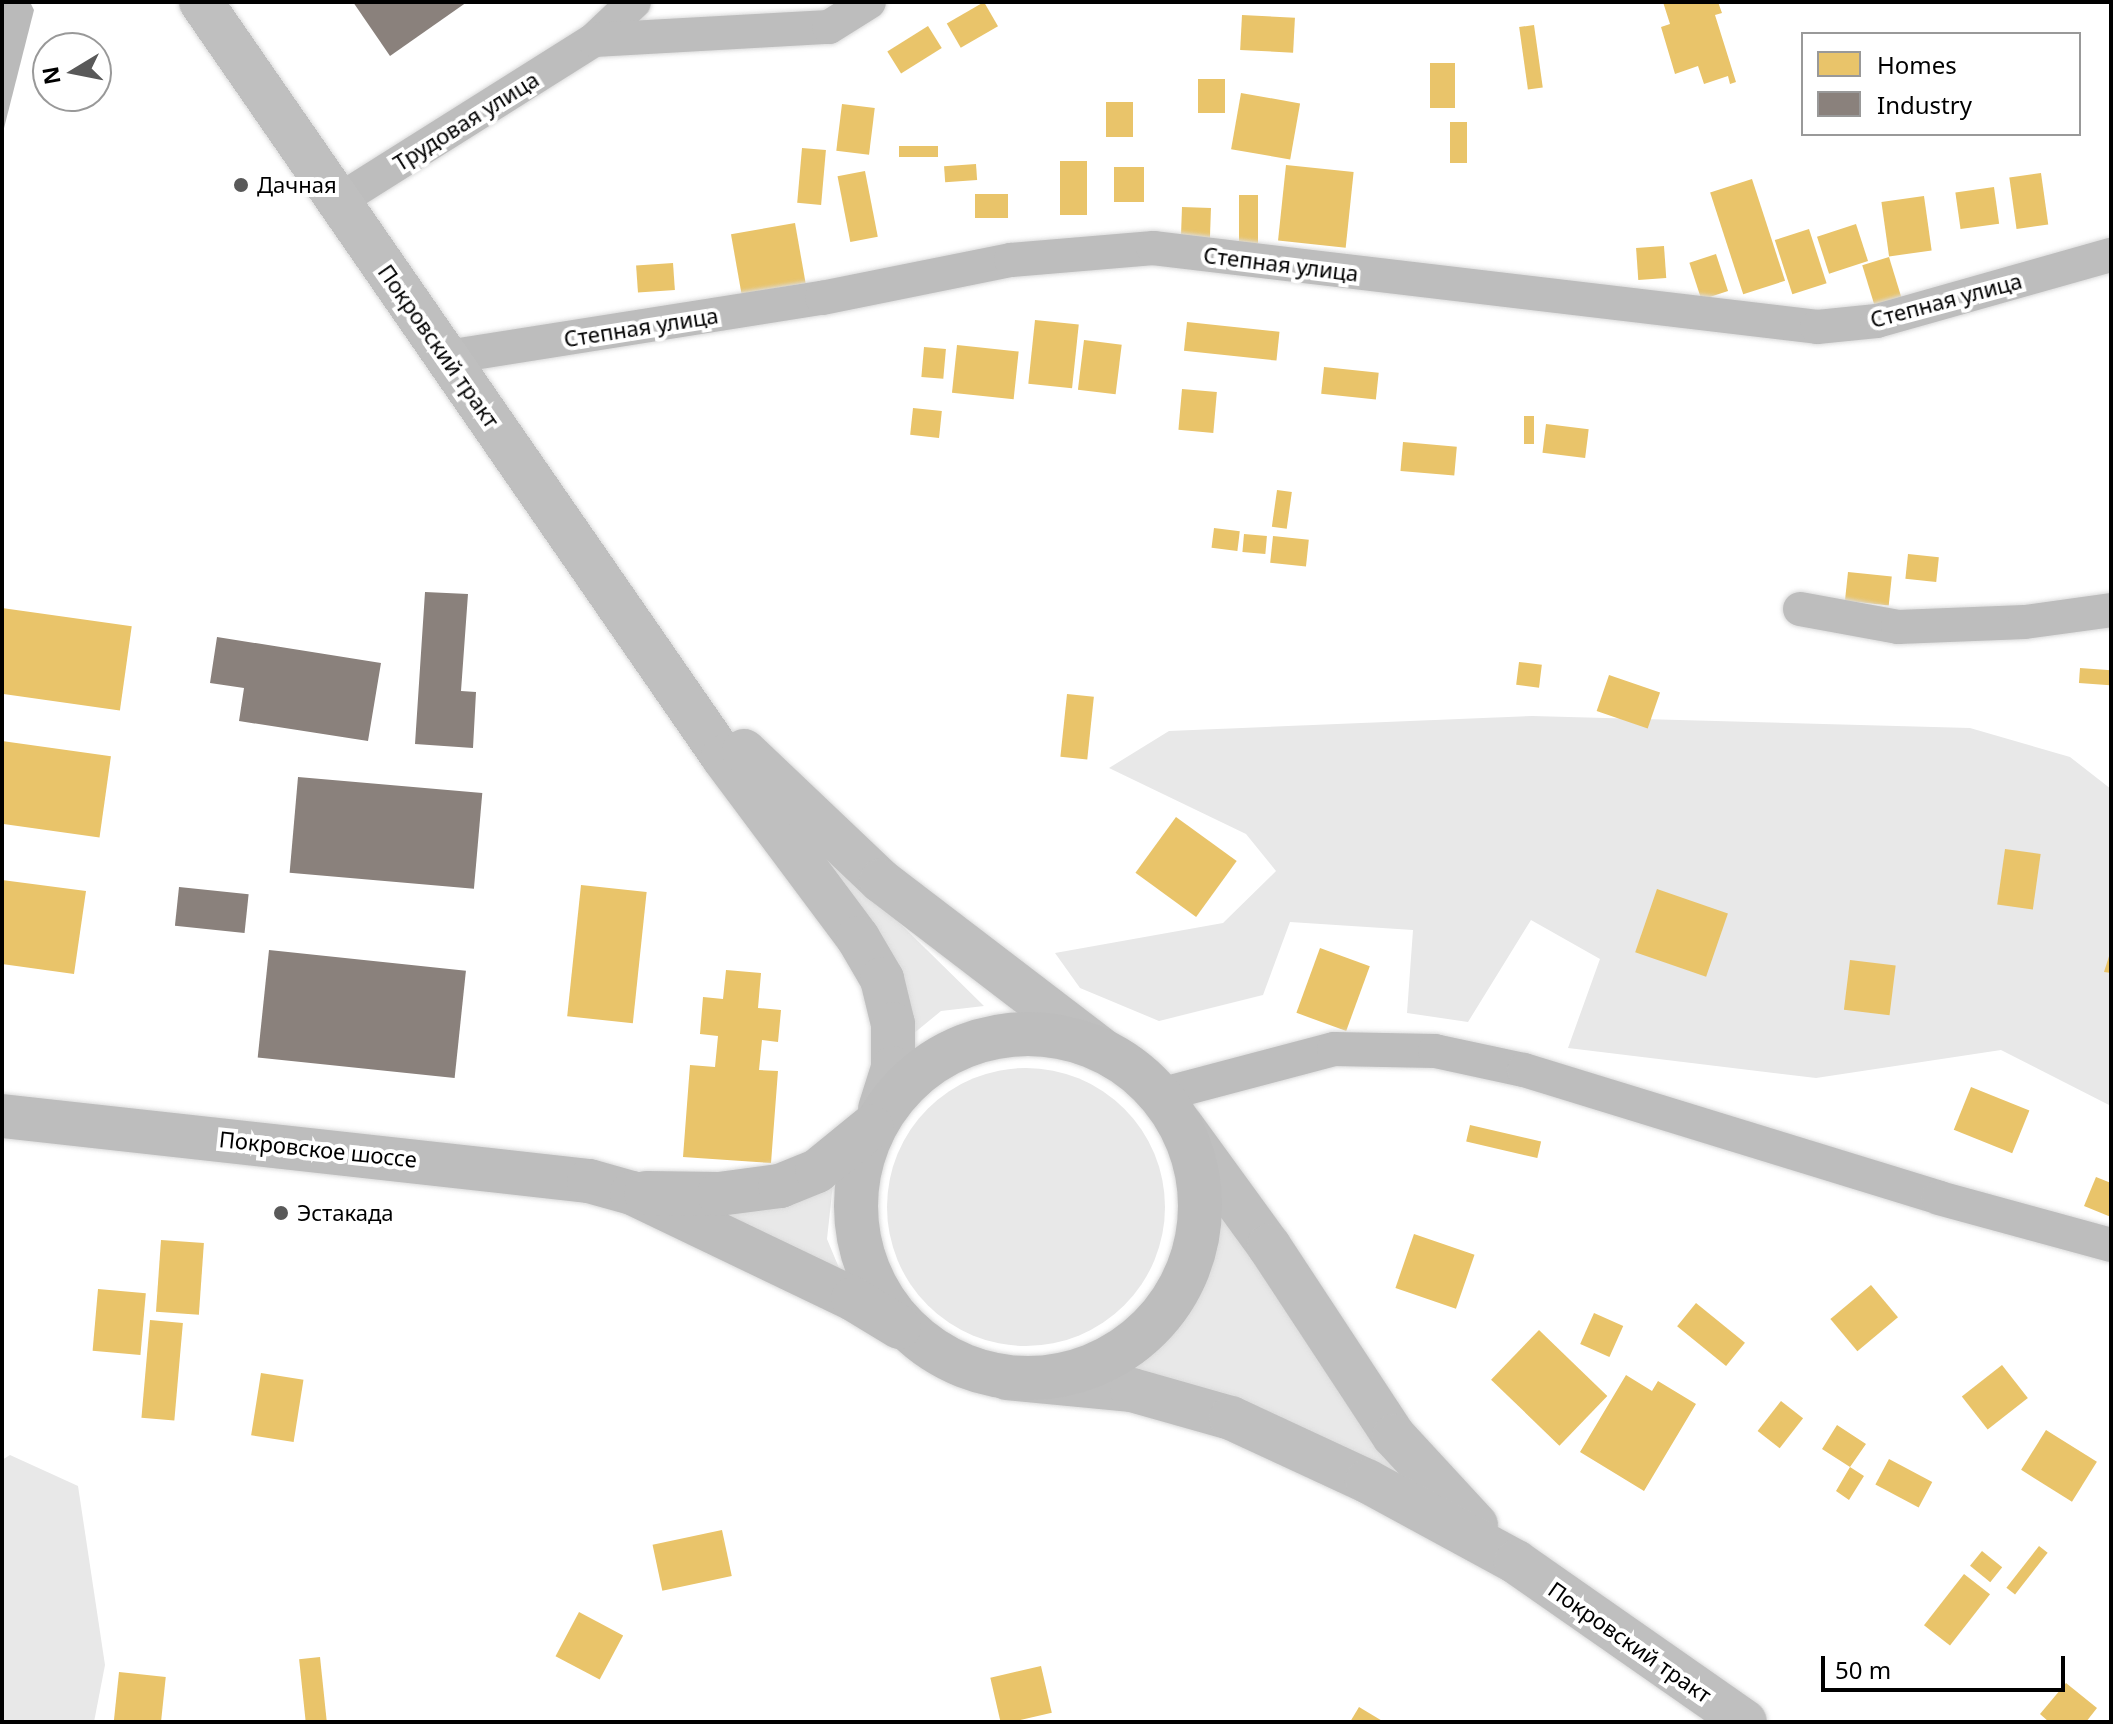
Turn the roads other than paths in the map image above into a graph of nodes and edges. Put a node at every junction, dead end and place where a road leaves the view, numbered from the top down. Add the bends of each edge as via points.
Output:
1 (201, 2) edge
2 (634, 2) edge
3 (869, 2) edge
4 (594, 40) junction
5 (338, 201) junction
6 (2111, 255) edge
7 (448, 357) junction
8 (1800, 609) dead end
9 (2111, 610) edge
10 (678, 689) junction
11 (1102, 1050) junction
12 (1170, 1110) junction
13 (2, 1116) edge
14 (875, 1118) junction
15 (632, 1193) junction
16 (2111, 1245) edge
17 (918, 1339) junction
18 (1007, 1378) junction
19 (1516, 1562) junction
20 (1745, 1722) edge

1 - 5 main road, Покровский тракт
2 - 4 street, Трудовая улица
3 - 4 street, Трудовая улица via 829,27
4 - 5 street, Трудовая улица
5 - 7 main road, Покровский тракт
6 - 7 street, Степная улица via 1877,321 1817,327 1153,248 1011,260 822,298
7 - 10 main road, Покровский тракт
8 - 9 street via 1898,627 2025,622
10 - 11 main road via 881,881
10 - 14 main road via 882,979 893,1024 893,1068
11 - 12 main road, Покровское шоссе via 1133,1069
11 - 14 main road, Покровское шоссе via 1051,1036 999,1038 953,1049 915,1073
12 - 16 street via 1334,1049 1435,1051 1524,1070 1939,1198
12 - 18 main road, Покровское шоссе via 1197,1169 1201,1217 1192,1263 1171,1305 1139,1340 1099,1365 1054,1378
12 - 19 main road via 1269,1246 1394,1436 1449,1500
13 - 15 main road, Покровское шоссе via 507,1169
14 - 15 main road, Покровское шоссе via 817,1171 780,1186 719,1194
14 - 17 main road via 854,1188 860,1238 880,1293
15 - 17 main road, Покровское шоссе via 853,1299
17 - 18 main road, Покровское шоссе via 960,1365
18 - 19 main road via 1132,1390 1231,1418 1367,1481
19 - 20 main road, Покровский тракт

